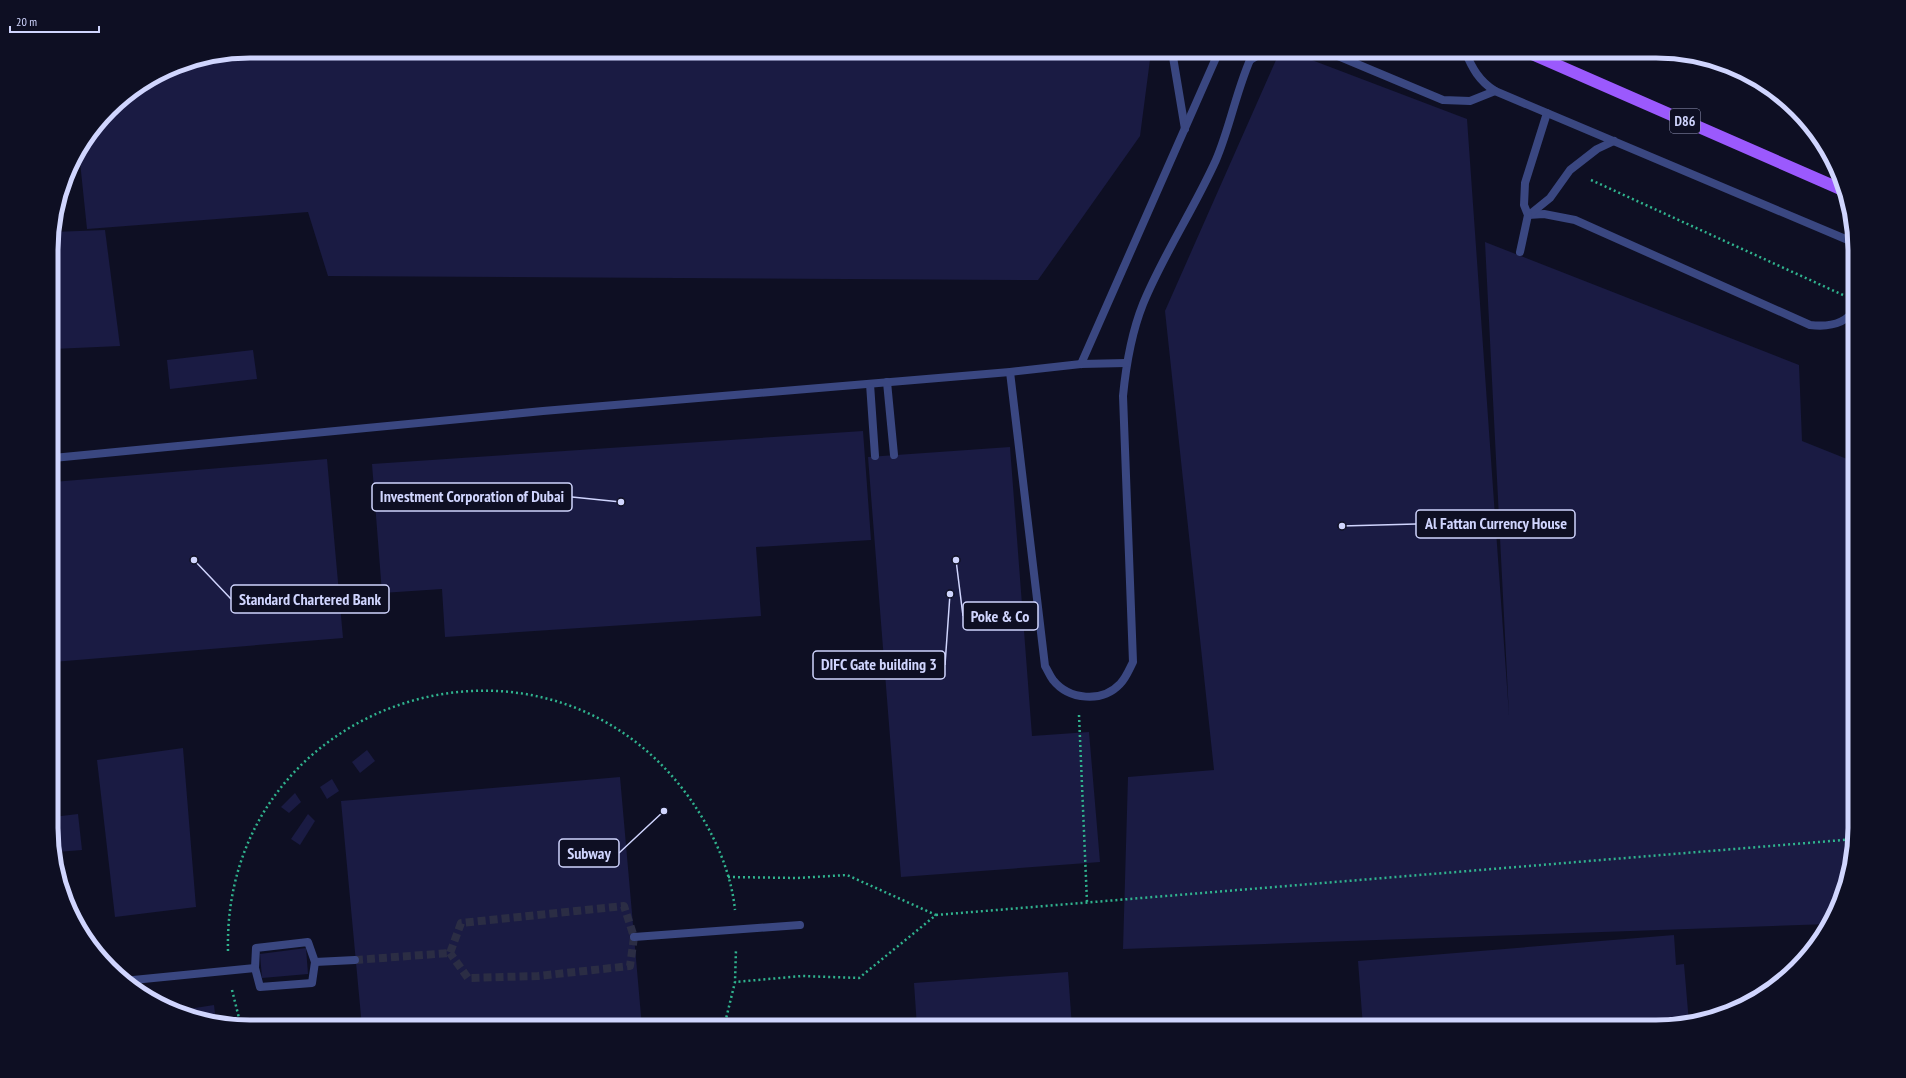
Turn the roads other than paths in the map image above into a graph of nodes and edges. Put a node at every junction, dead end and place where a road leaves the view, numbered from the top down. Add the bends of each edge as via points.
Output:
1 (1173, 58) edge
2 (1216, 58) edge
3 (1253, 58) edge
4 (1343, 58) edge
5 (1468, 58) edge
6 (1541, 58) edge
7 (1249, 60) joint
8 (1495, 91) junction
9 (1547, 113) junction
10 (1185, 129) junction
11 (1614, 141) junction
12 (1837, 188) edge
13 (1528, 216) junction
14 (1848, 240) edge
15 (1520, 252) dead end
16 (1848, 317) edge
17 (1126, 363) junction
18 (1080, 364) junction
19 (1010, 372) junction
20 (887, 382) junction
21 (870, 384) junction
22 (894, 455) dead end
23 (875, 456) dead end
24 (58, 458) edge
25 (800, 925) dead end
26 (634, 937) dead end
27 (356, 960) tunnel mouth
28 (315, 962) junction
29 (255, 968) junction
30 (132, 979) edge

1 - 10 street
2 - 10 street
3 - 7 street
4 - 8 street via 1443,100 1470,101
5 - 8 street via 1479,78
6 - 12 main road, D86
7 - 17 street via 1216,159 1143,304
8 - 9 street
9 - 11 street
9 - 13 street via 1525,183 1524,205
10 - 18 street
11 - 13 street via 1597,149 1570,170 1550,198
11 - 14 street
13 - 15 street
13 - 16 street via 1544,214 1575,220 1810,325 1833,325
17 - 18 street
17 - 19 street via 1123,396 1133,662 1120,685 1094,697 1079,696 1064,690 1053,680 1045,666
18 - 19 street
19 - 20 street
20 - 21 street
20 - 22 street
21 - 23 street
21 - 24 street via 543,411
25 - 26 street
27 - 28 street
28 - 29 street via 312,983 260,987
28 - 29 street via 308,942 256,948
29 - 30 street

